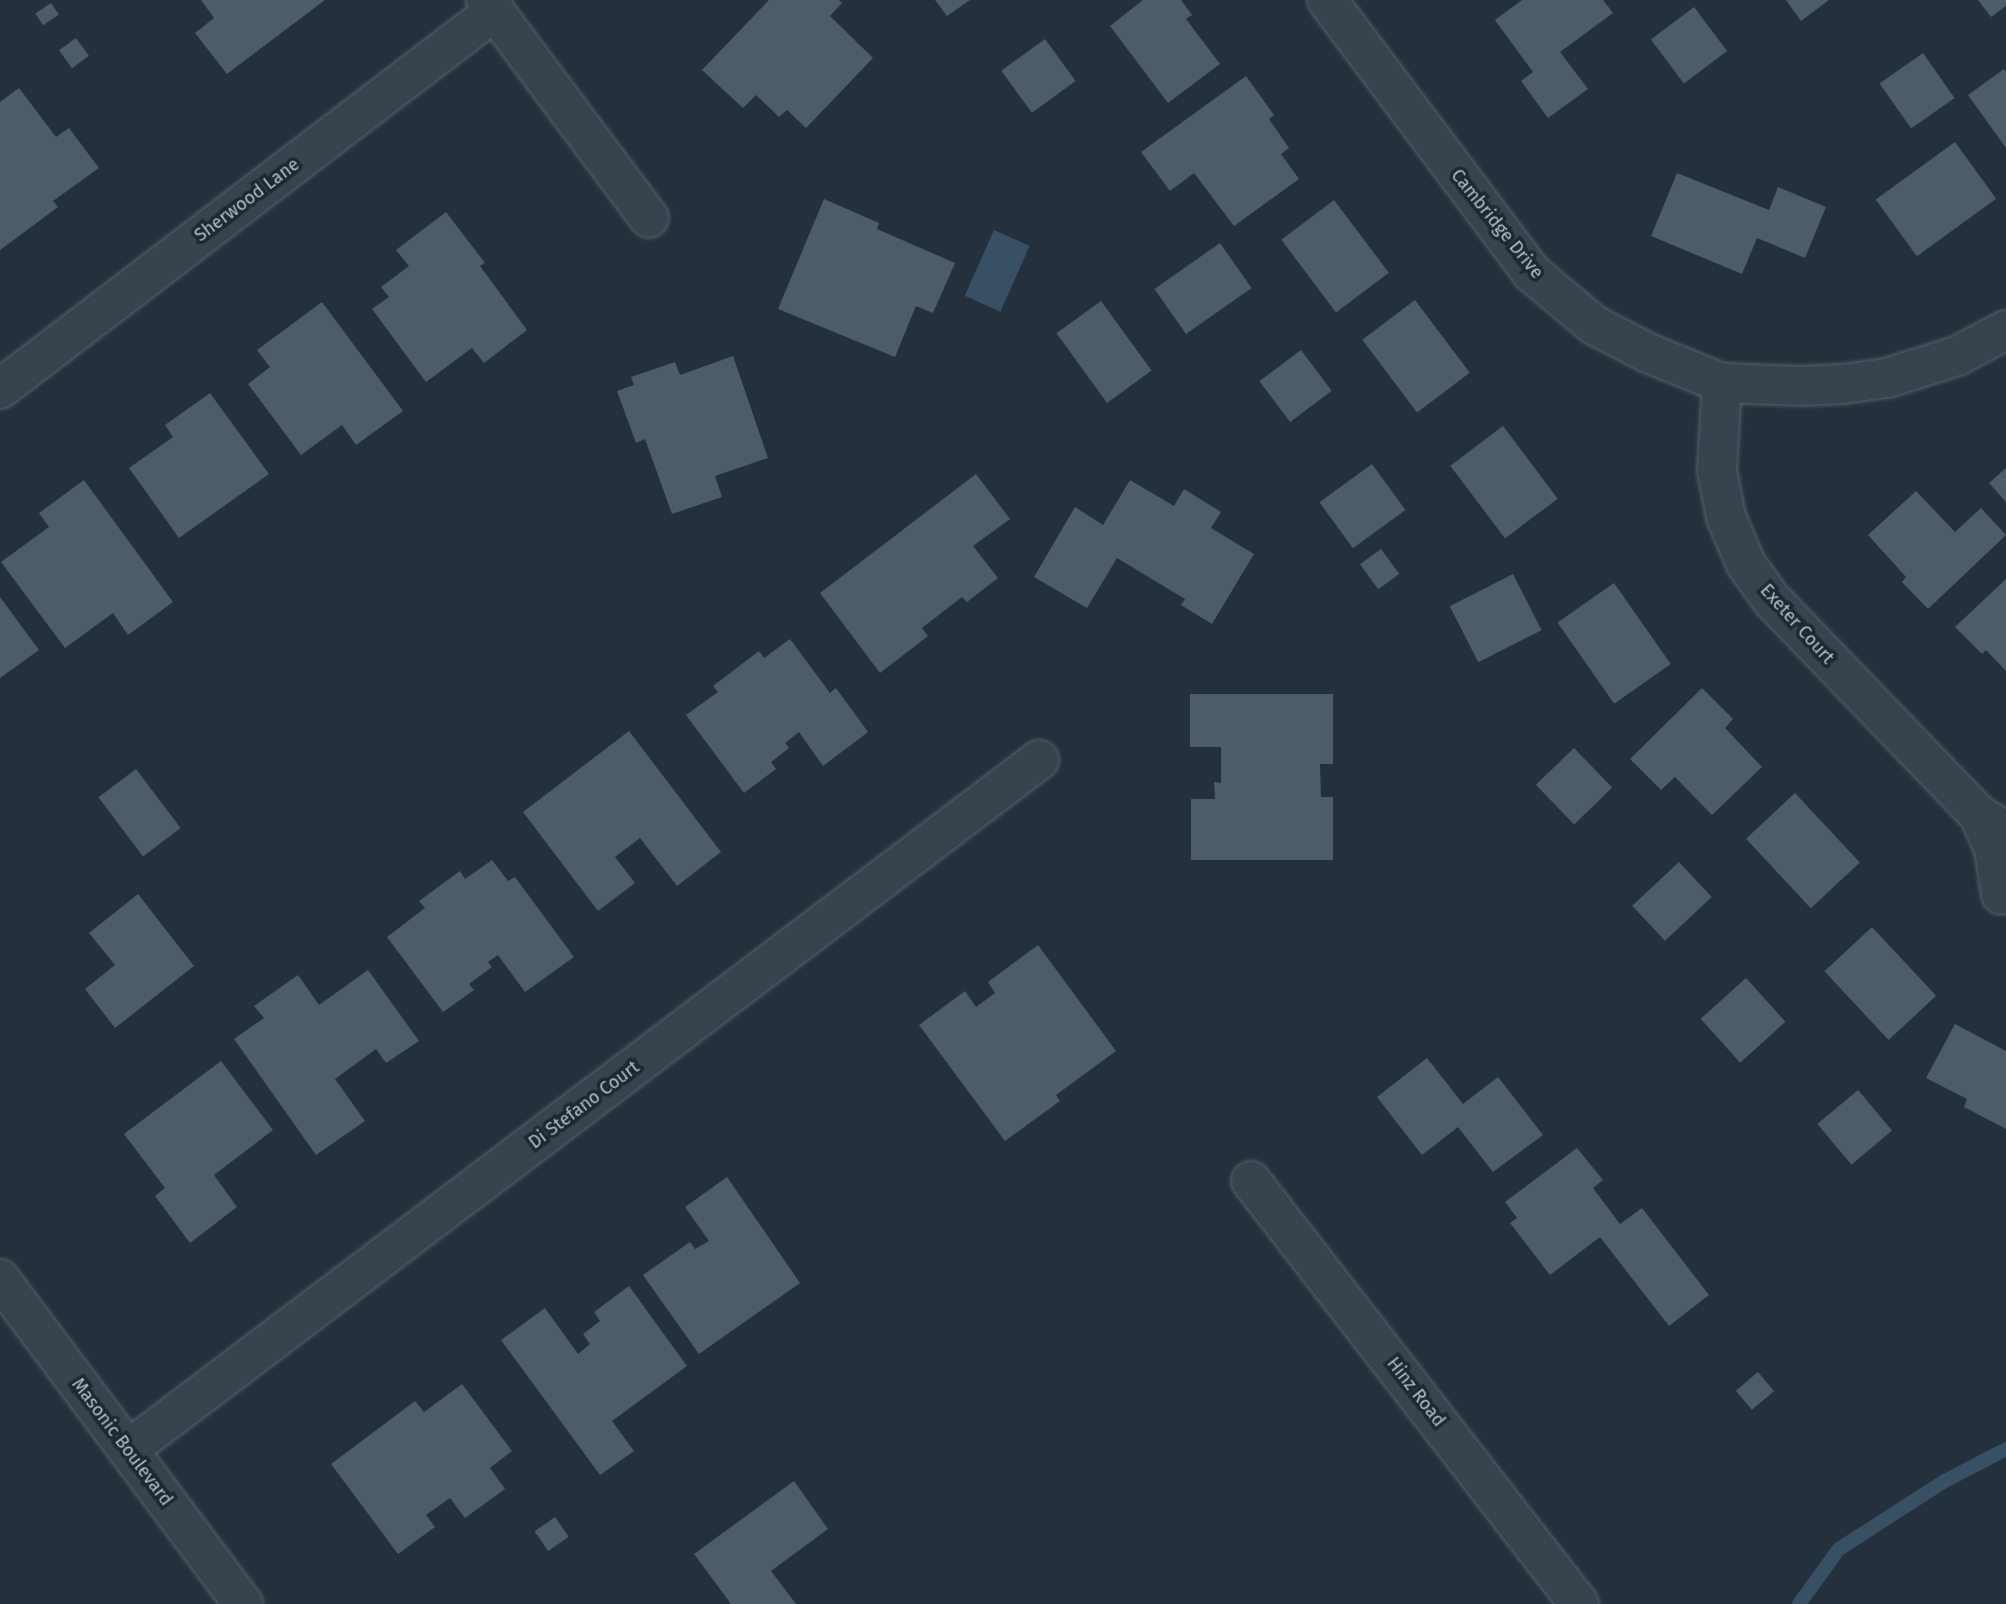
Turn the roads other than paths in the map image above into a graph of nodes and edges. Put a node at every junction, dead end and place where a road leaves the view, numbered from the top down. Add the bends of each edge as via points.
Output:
1 (1328, 1) edge
2 (490, 6) edge
3 (649, 218) dead end
4 (2006, 330) edge
5 (1722, 383) junction
6 (0, 389) edge
7 (1039, 760) dead end
8 (1993, 823) edge
9 (2004, 900) edge
10 (1251, 1181) dead end
11 (0, 1279) edge
12 (128, 1450) junction
13 (243, 1604) edge
14 (1579, 1604) edge

1 - 5 street, Cambridge Drive via 1532,272 1594,325
2 - 3 street, Sherwood Lane
2 - 6 street, Sherwood Lane
4 - 5 street, Cambridge Drive via 1957,356 1887,379 1802,386
5 - 8 street, Exeter Court via 1717,471 1726,517 1746,564 1771,599
7 - 12 street, Di Stefano Court
8 - 9 street, Exeter Court
10 - 14 street, Hinz Road
11 - 12 street, Masonic Boulevard
12 - 13 street, Masonic Boulevard

